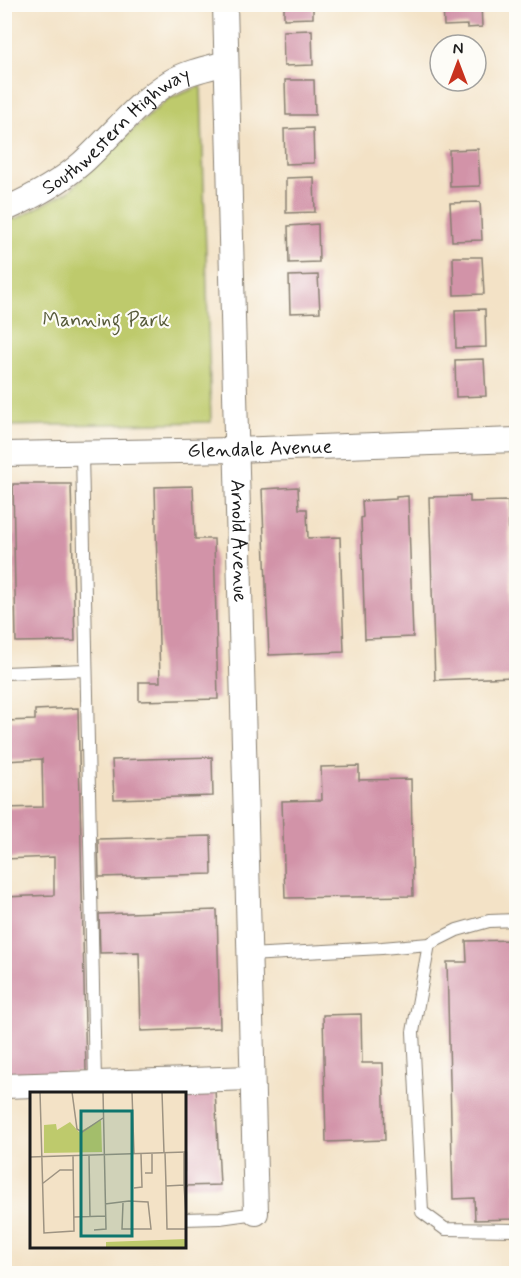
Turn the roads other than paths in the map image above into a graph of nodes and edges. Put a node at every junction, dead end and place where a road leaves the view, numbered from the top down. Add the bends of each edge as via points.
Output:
1 (225, 4) edge
2 (226, 63) junction
3 (6, 208) edge
4 (516, 440) edge
5 (236, 450) junction
6 (82, 453) junction
7 (4, 454) edge
8 (86, 670) junction
9 (4, 673) edge
10 (516, 920) edge
11 (429, 944) junction
12 (248, 955) junction
13 (252, 1078) junction
14 (95, 1082) junction
15 (4, 1086) edge
16 (256, 1213) joint
17 (186, 1220) edge
18 (516, 1230) edge

1 - 2 street, Arnold Avenue
2 - 3 street, Southwestern Highway via 193,71 170,82 67,176
2 - 5 street, Arnold Avenue
4 - 5 street, Glendale Avenue
5 - 6 street, Glendale Avenue
5 - 12 street, Arnold Avenue
6 - 7 street, Glendale Avenue
6 - 8 lane
8 - 9 lane
8 - 14 lane
10 - 11 lane via 489,921 457,930
11 - 12 lane
11 - 18 lane via 413,1032 422,1212 445,1229
12 - 13 street, Arnold Avenue
13 - 14 street
13 - 16 street, Arnold Avenue
14 - 15 street
16 - 17 lane

